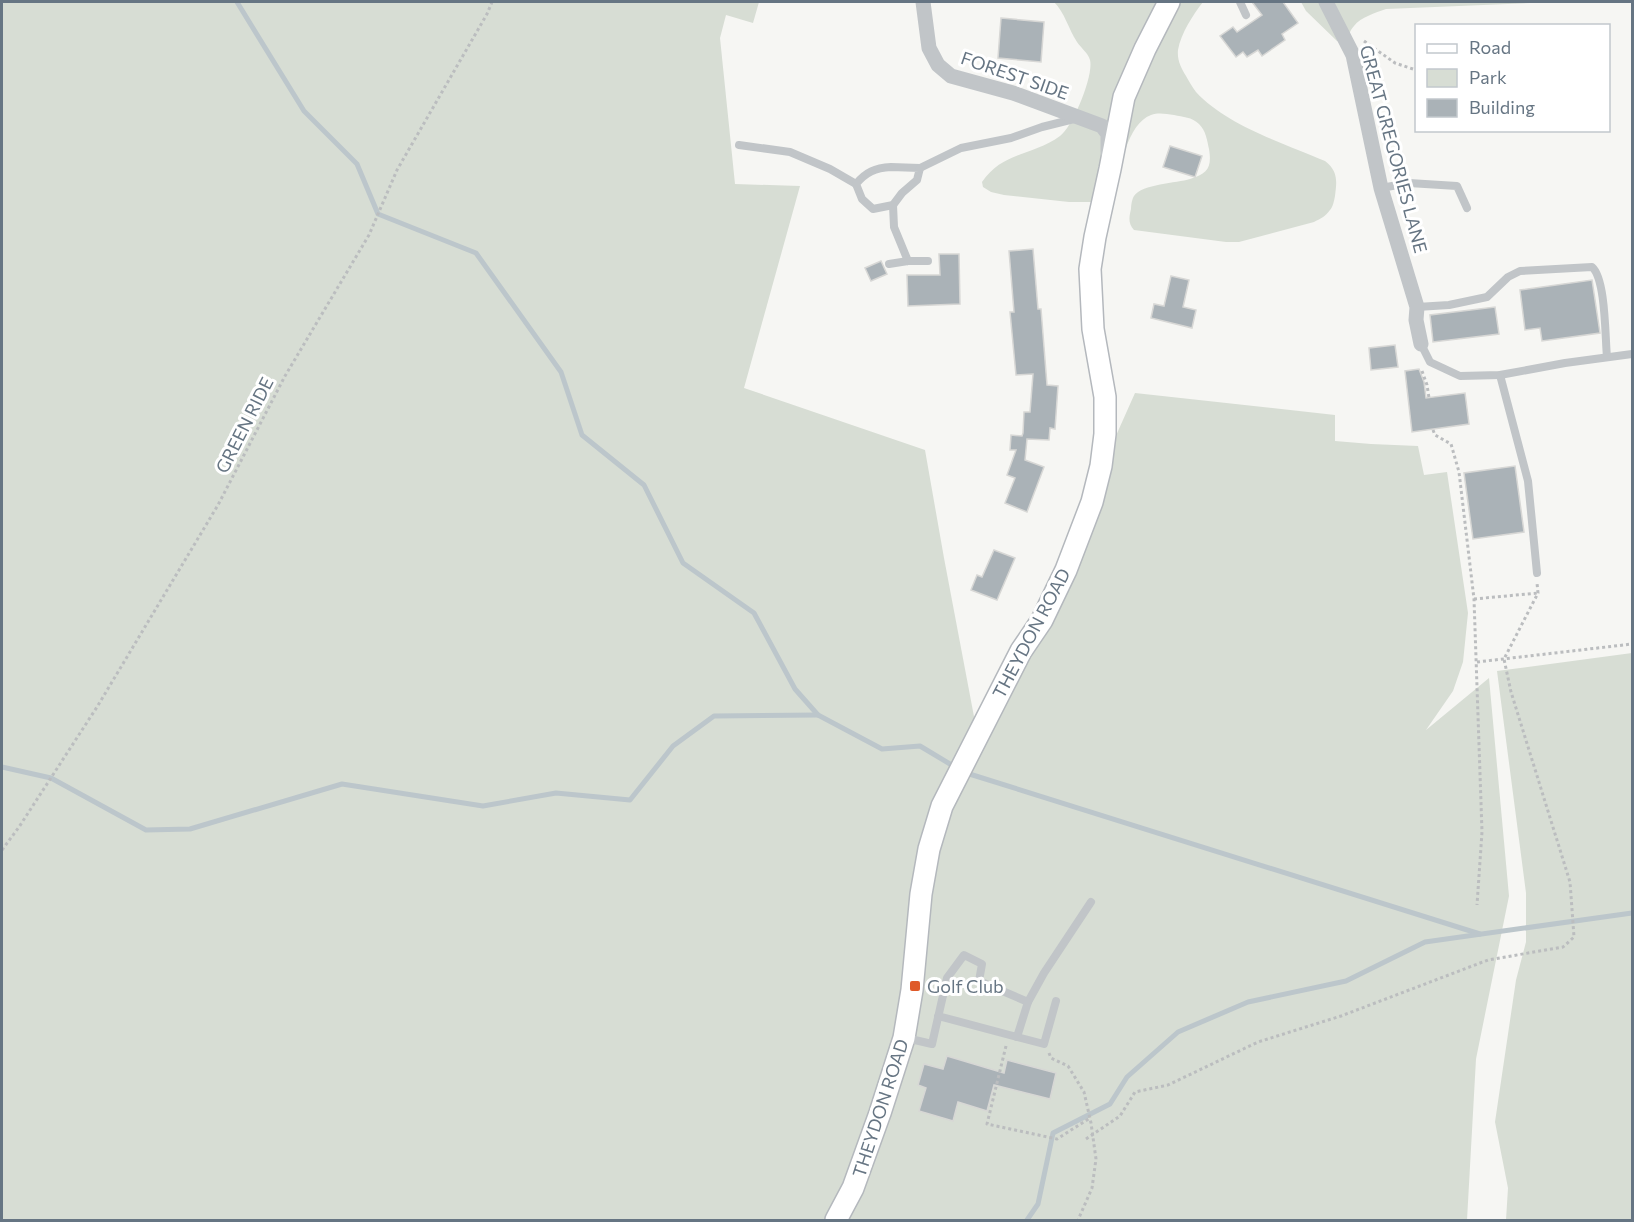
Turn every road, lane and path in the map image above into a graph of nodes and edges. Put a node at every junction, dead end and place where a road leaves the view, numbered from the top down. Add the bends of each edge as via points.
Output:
1 (492, 2) edge
2 (923, 2) edge
3 (1169, 2) edge
4 (1240, 2) edge
5 (1326, 2) edge
6 (1246, 15) dead end
7 (1362, 39) dead end
8 (1415, 70) edge
9 (1079, 118) junction
10 (739, 145) dead end
11 (920, 168) junction
12 (1110, 170) junction
13 (856, 184) junction
14 (1381, 188) junction
15 (893, 205) junction
16 (1467, 208) dead end
17 (908, 261) junction
18 (928, 261) dead end
19 (889, 264) dead end
20 (1417, 307) junction
21 (1421, 345) joint
22 (1632, 354) edge
23 (1607, 357) junction
24 (1500, 375) junction
25 (1433, 430) dead end
26 (1536, 573) joint
27 (1538, 593) junction
28 (1474, 599) junction
29 (1632, 644) edge
30 (1504, 659) junction
31 (1477, 662) junction
32 (2, 850) edge
33 (1091, 902) dead end
34 (1477, 905) dead end
35 (1056, 1001) dead end
36 (1028, 1002) junction
37 (938, 1016) junction
38 (1013, 1036) junction
39 (904, 1038) junction
40 (1044, 1044) junction
41 (1090, 1118) junction
42 (1093, 1134) junction
43 (1086, 1139) dead end
44 (836, 1221) edge
45 (1078, 1221) edge

1 - 32 path, GREEN RIDE via 397,170 369,235 285,376 218,505 98,706
2 - 9 street, FOREST SIDE via 929,48 938,65 951,76 1014,93
3 - 12 street, THEYDON ROAD via 1124,97
4 - 6 lane
5 - 14 street, GREAT GREGORIES LANE via 1353,55
7 - 8 path via 1395,63
9 - 11 lane via 961,148
9 - 12 street, FOREST SIDE via 1102,126 1108,134
10 - 13 lane via 790,152
11 - 13 lane via 878,168
11 - 15 lane via 917,180
12 - 39 street, THEYDON ROAD via 1090,269 1093,329 1105,397 1101,466 1066,570 942,806 921,894
13 - 15 lane via 862,199 873,209
14 - 16 lane via 1409,183 1457,186
14 - 20 street, GREAT GREGORIES LANE
15 - 17 lane via 894,227
17 - 18 lane
17 - 19 lane
20 - 21 street, GREAT GREGORIES LANE
20 - 23 lane via 1487,297 1520,271 1592,267 1601,284
21 - 24 lane via 1430,362 1460,376
22 - 23 lane
23 - 24 lane
24 - 26 lane via 1528,481
25 - 28 path via 1451,444 1459,472
26 - 27 path
27 - 28 path
27 - 30 path
28 - 31 path
29 - 30 path
30 - 31 path
30 - 42 path via 1570,882 1574,937 1563,947 1488,960 1341,1016 1258,1042 1168,1085 1135,1092 1120,1116
31 - 34 path via 1482,832
33 - 36 lane
35 - 40 lane
36 - 37 lane via 979,981 982,964 964,955 946,978
36 - 38 lane
37 - 38 lane
37 - 39 lane via 932,1044
38 - 40 lane
38 - 41 path via 987,1124 1057,1139
39 - 44 street, THEYDON ROAD via 853,1188
40 - 41 path via 1051,1058 1068,1066 1084,1092
41 - 42 path
42 - 43 path
42 - 45 path via 1096,1160 1092,1188

